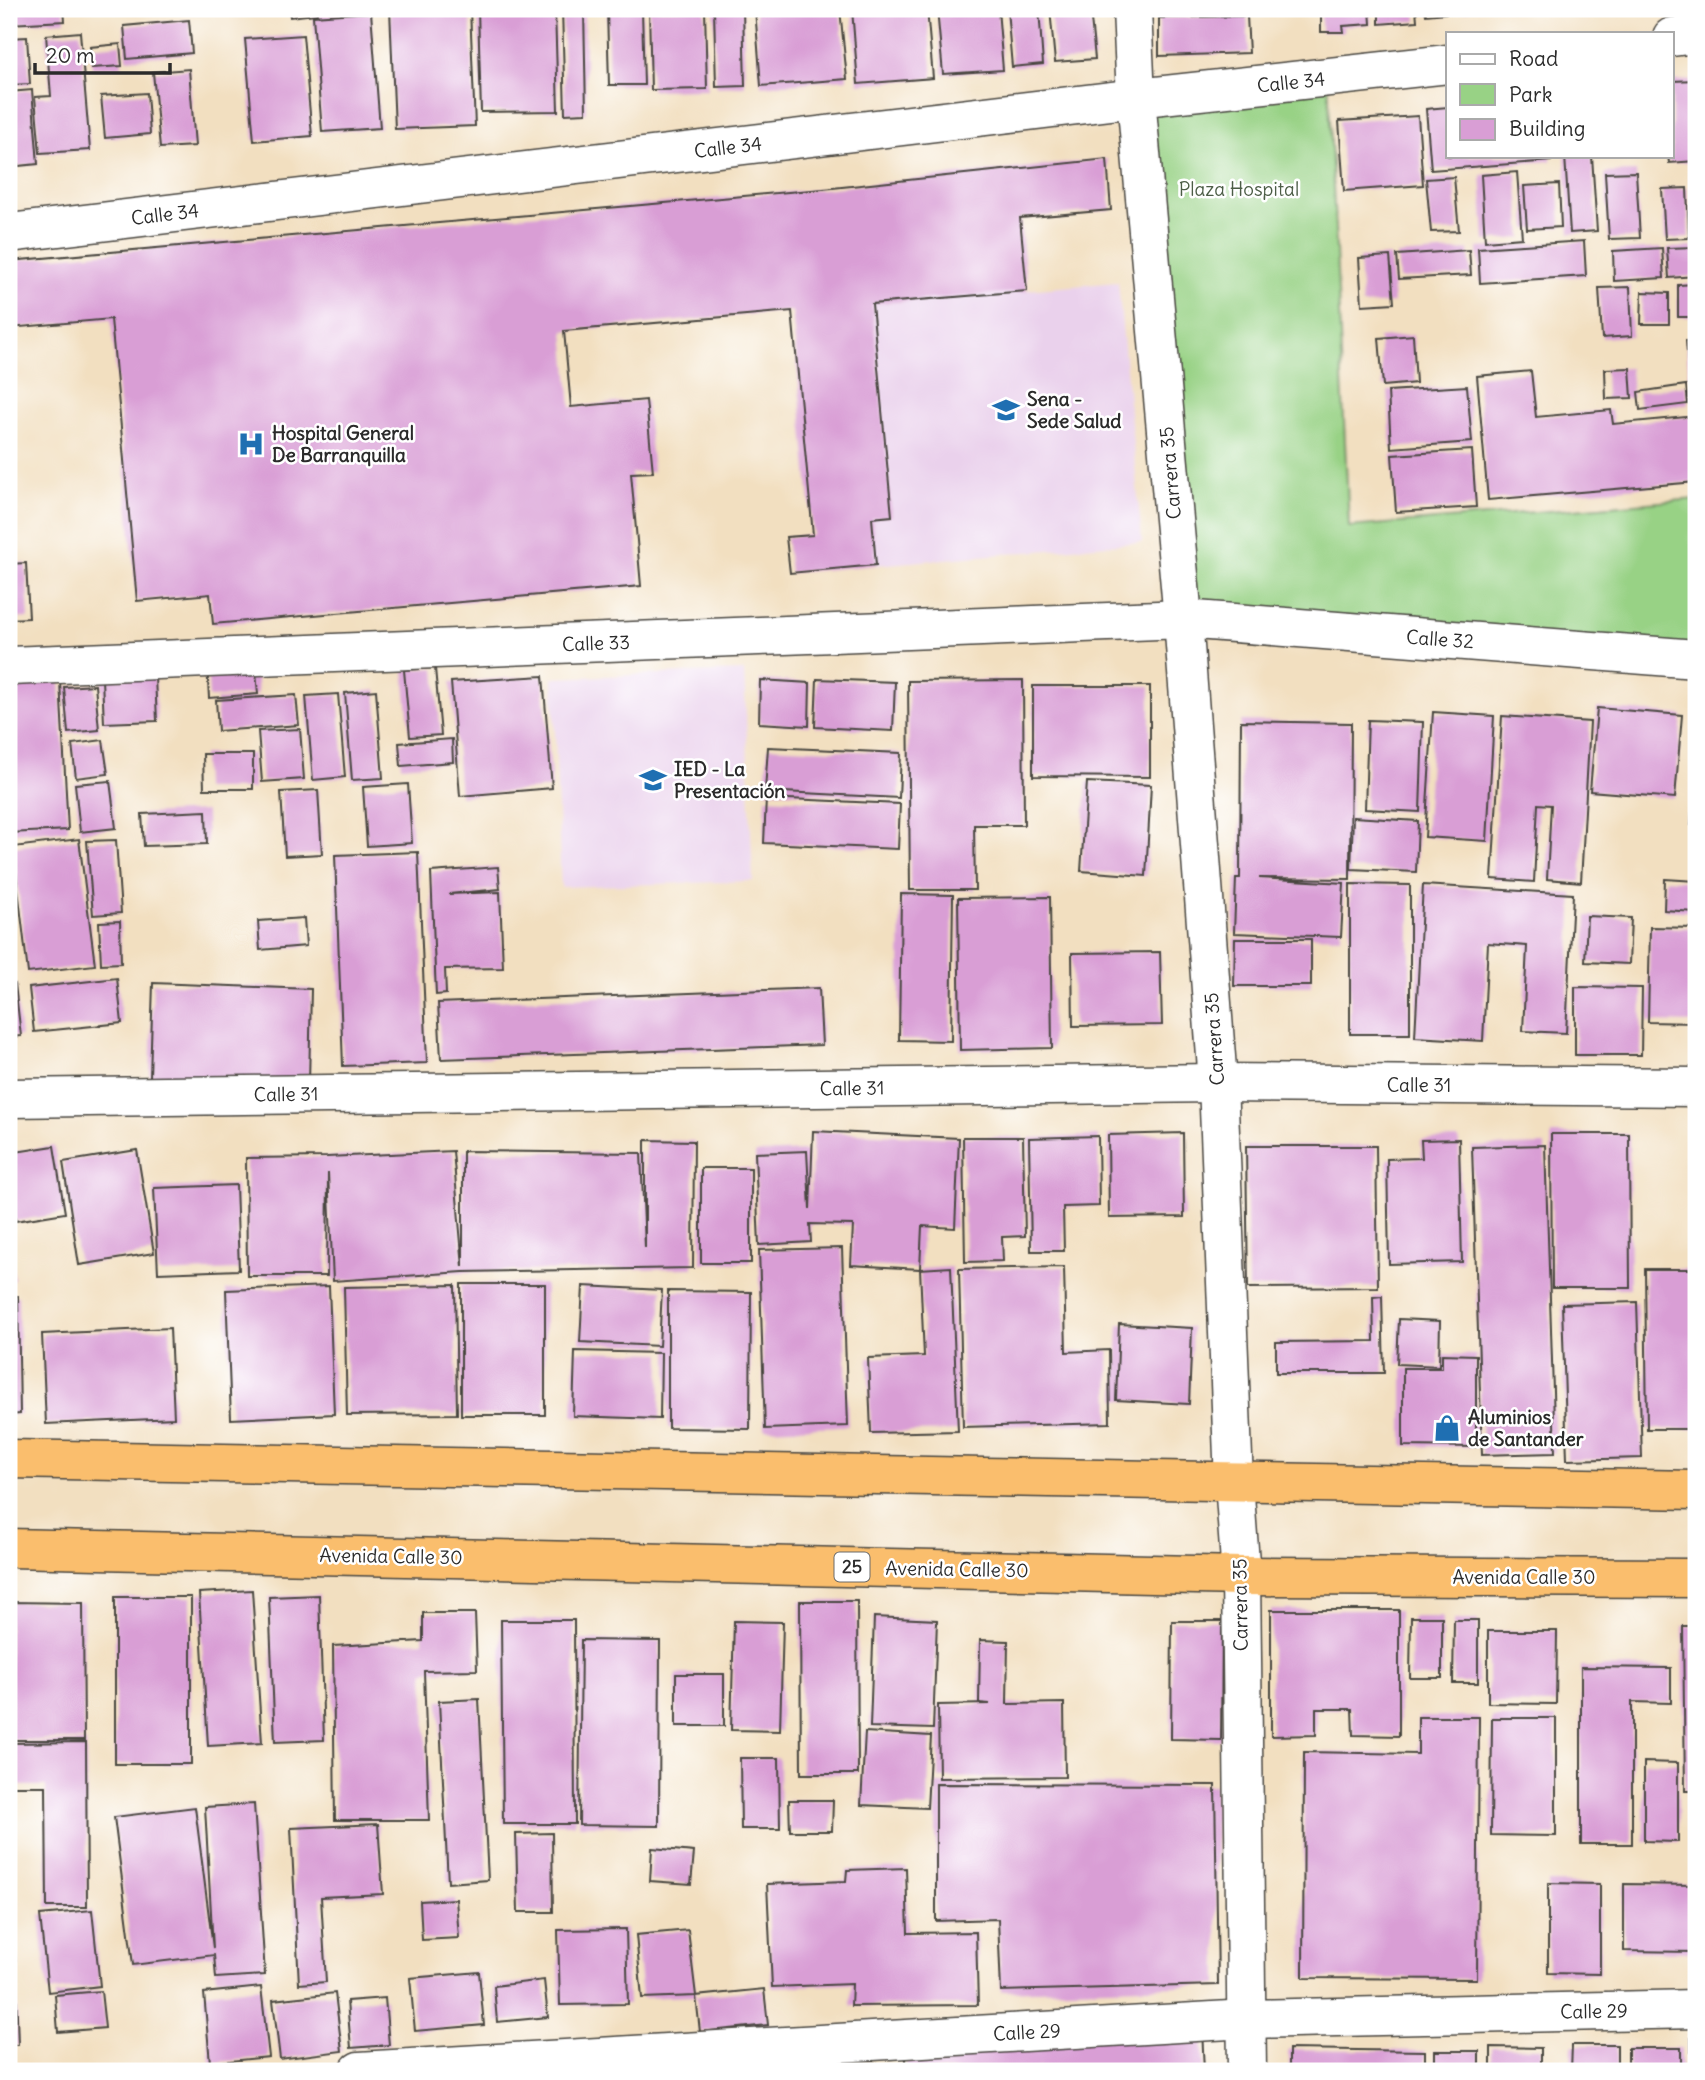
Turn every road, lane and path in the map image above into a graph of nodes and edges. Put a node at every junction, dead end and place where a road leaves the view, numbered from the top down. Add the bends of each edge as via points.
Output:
1 (1132, 9) edge
2 (1696, 34) edge
3 (1674, 37) edge
4 (1446, 64) edge
5 (1136, 98) junction
6 (9, 233) edge
7 (1183, 619) junction
8 (1696, 659) edge
9 (9, 666) edge
10 (1218, 1083) junction
11 (1696, 1087) edge
12 (9, 1098) edge
13 (9, 1459) edge
14 (1234, 1482) junction
15 (1696, 1490) edge
16 (9, 1548) edge
17 (1241, 1576) junction
18 (1696, 1578) edge
19 (1696, 2009) edge
20 (1247, 2019) junction
21 (359, 2071) edge
22 (1247, 2071) edge

1 - 5 street, Carrera 35
2 - 3 street
4 - 5 street, Calle 34
5 - 6 street, Calle 34
5 - 7 street, Carrera 35
7 - 8 street, Calle 32
7 - 9 street, Calle 33
7 - 10 street, Carrera 35
10 - 11 street, Calle 31
10 - 12 street, Calle 31
10 - 14 street, Carrera 35
13 - 14 highway
14 - 15 highway
14 - 17 street, Carrera 35
16 - 17 highway, Avenida Calle 30 / 25
17 - 18 highway, Avenida Calle 30 / 25
17 - 20 street, Carrera 35
19 - 20 street, Calle 29
20 - 21 street, Calle 29
20 - 22 street, Carrera 35

